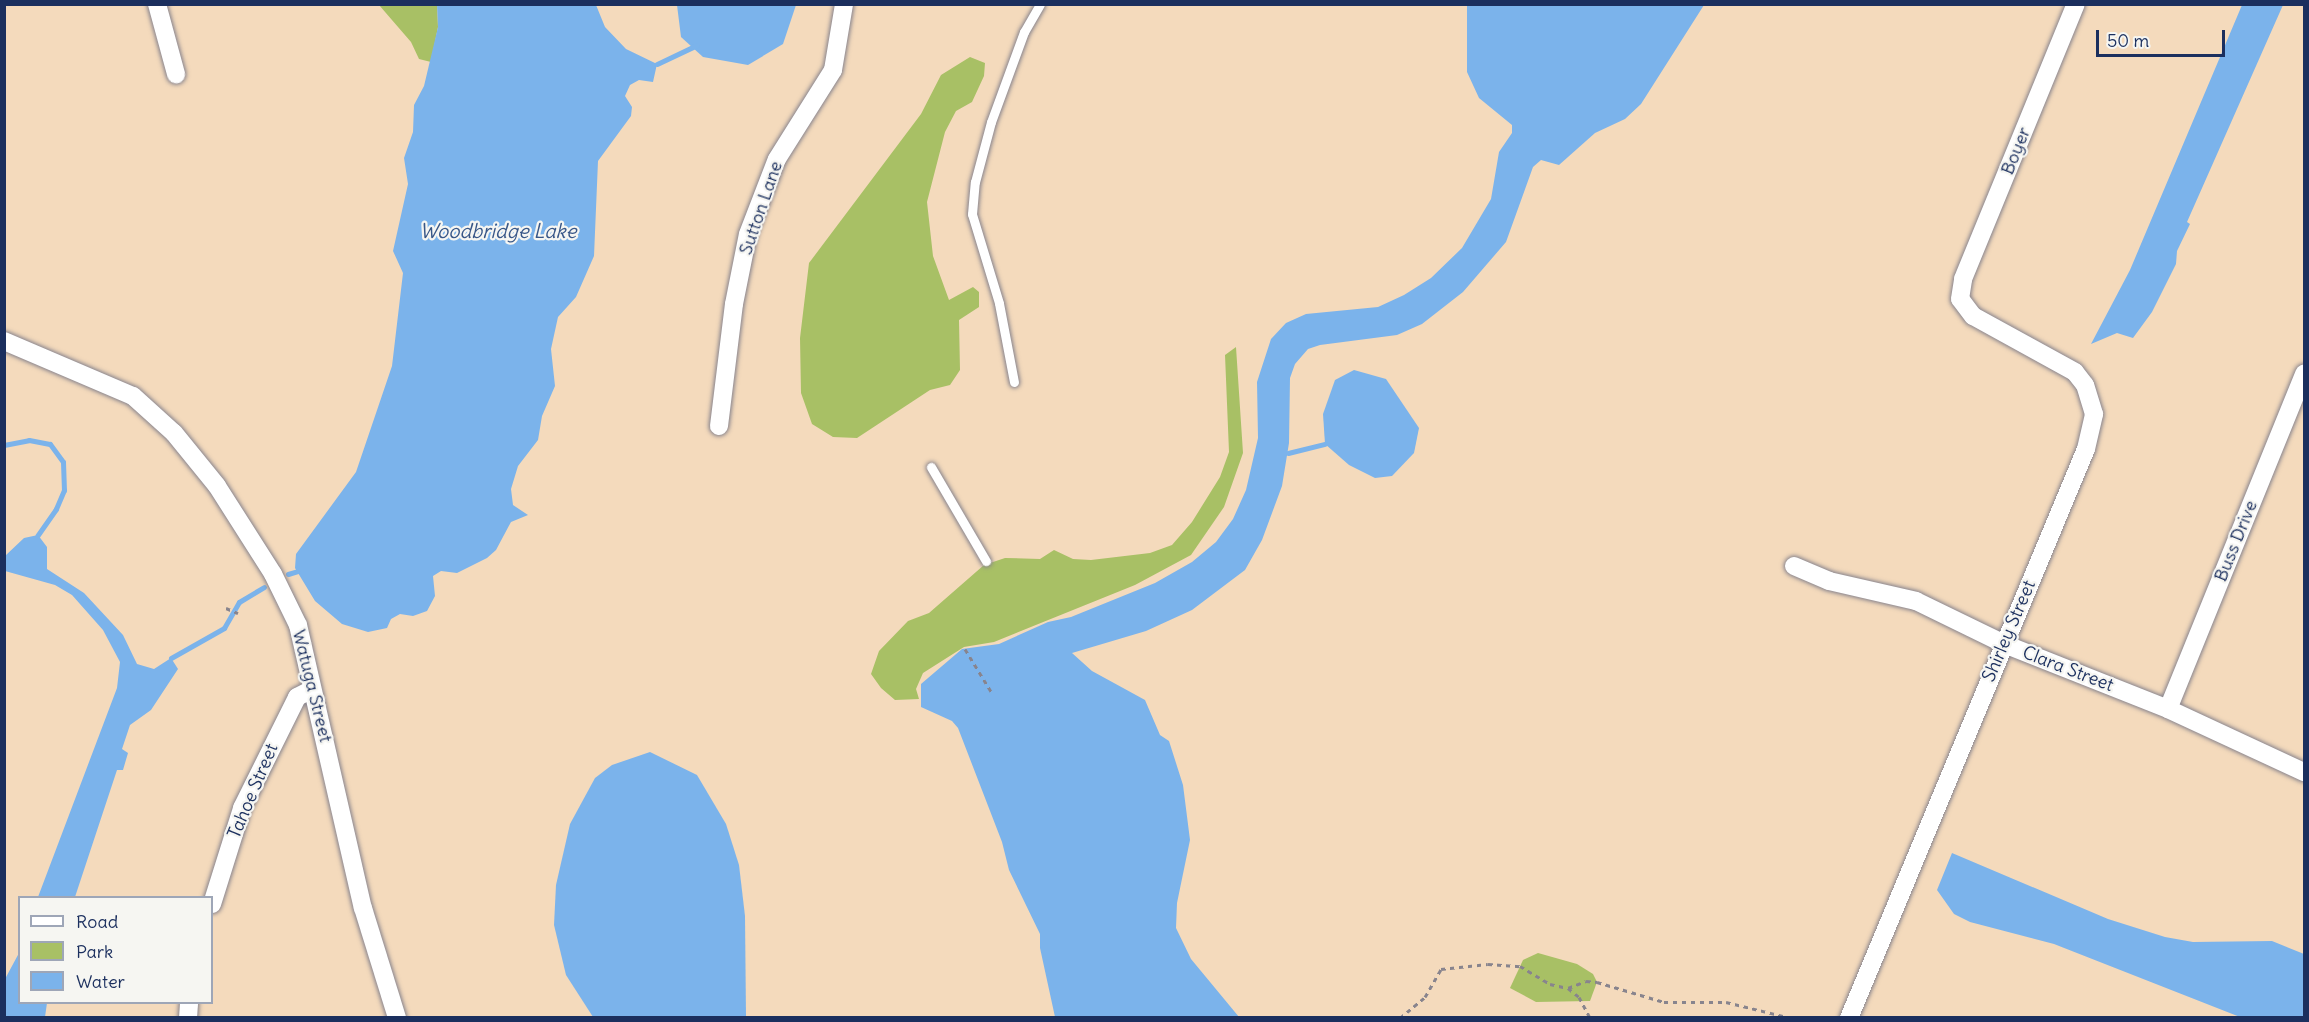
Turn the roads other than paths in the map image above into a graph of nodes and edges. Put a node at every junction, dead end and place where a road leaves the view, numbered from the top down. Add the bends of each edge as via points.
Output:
1 (157, 4) edge
2 (844, 4) edge
3 (1040, 4) edge
4 (2076, 4) edge
5 (176, 74) dead end
6 (1960, 299) joint
7 (4, 340) edge
8 (2304, 374) edge
9 (1014, 382) dead end
10 (719, 426) dead end
11 (931, 467) dead end
12 (986, 561) dead end
13 (1794, 566) dead end
14 (2004, 644) junction
15 (310, 690) junction
16 (2168, 709) junction
17 (2304, 771) edge
18 (213, 901) edge
19 (397, 1017) edge
20 (1849, 1017) edge

1 - 5 street
2 - 10 street, Sutton Lane via 833,70 777,159 748,234 734,304
3 - 9 lane via 1024,32 991,122 975,182 972,214 999,303
4 - 6 street, Boyer via 1963,279
6 - 14 street, Shirley Street via 1973,316 2074,372 2085,385 2094,414 2086,449
7 - 15 street, Watuga Street via 132,396 174,434 217,486 273,574 298,625
8 - 16 street, Buss Drive
11 - 12 lane
13 - 14 street, Clara Street via 1829,581 1916,601
14 - 16 street, Clara Street
14 - 20 street, Shirley Street
15 - 18 street, Tahoe Street via 297,697 247,797
15 - 19 street, Watuga Street via 334,767 363,908
16 - 17 street, Clara Street

